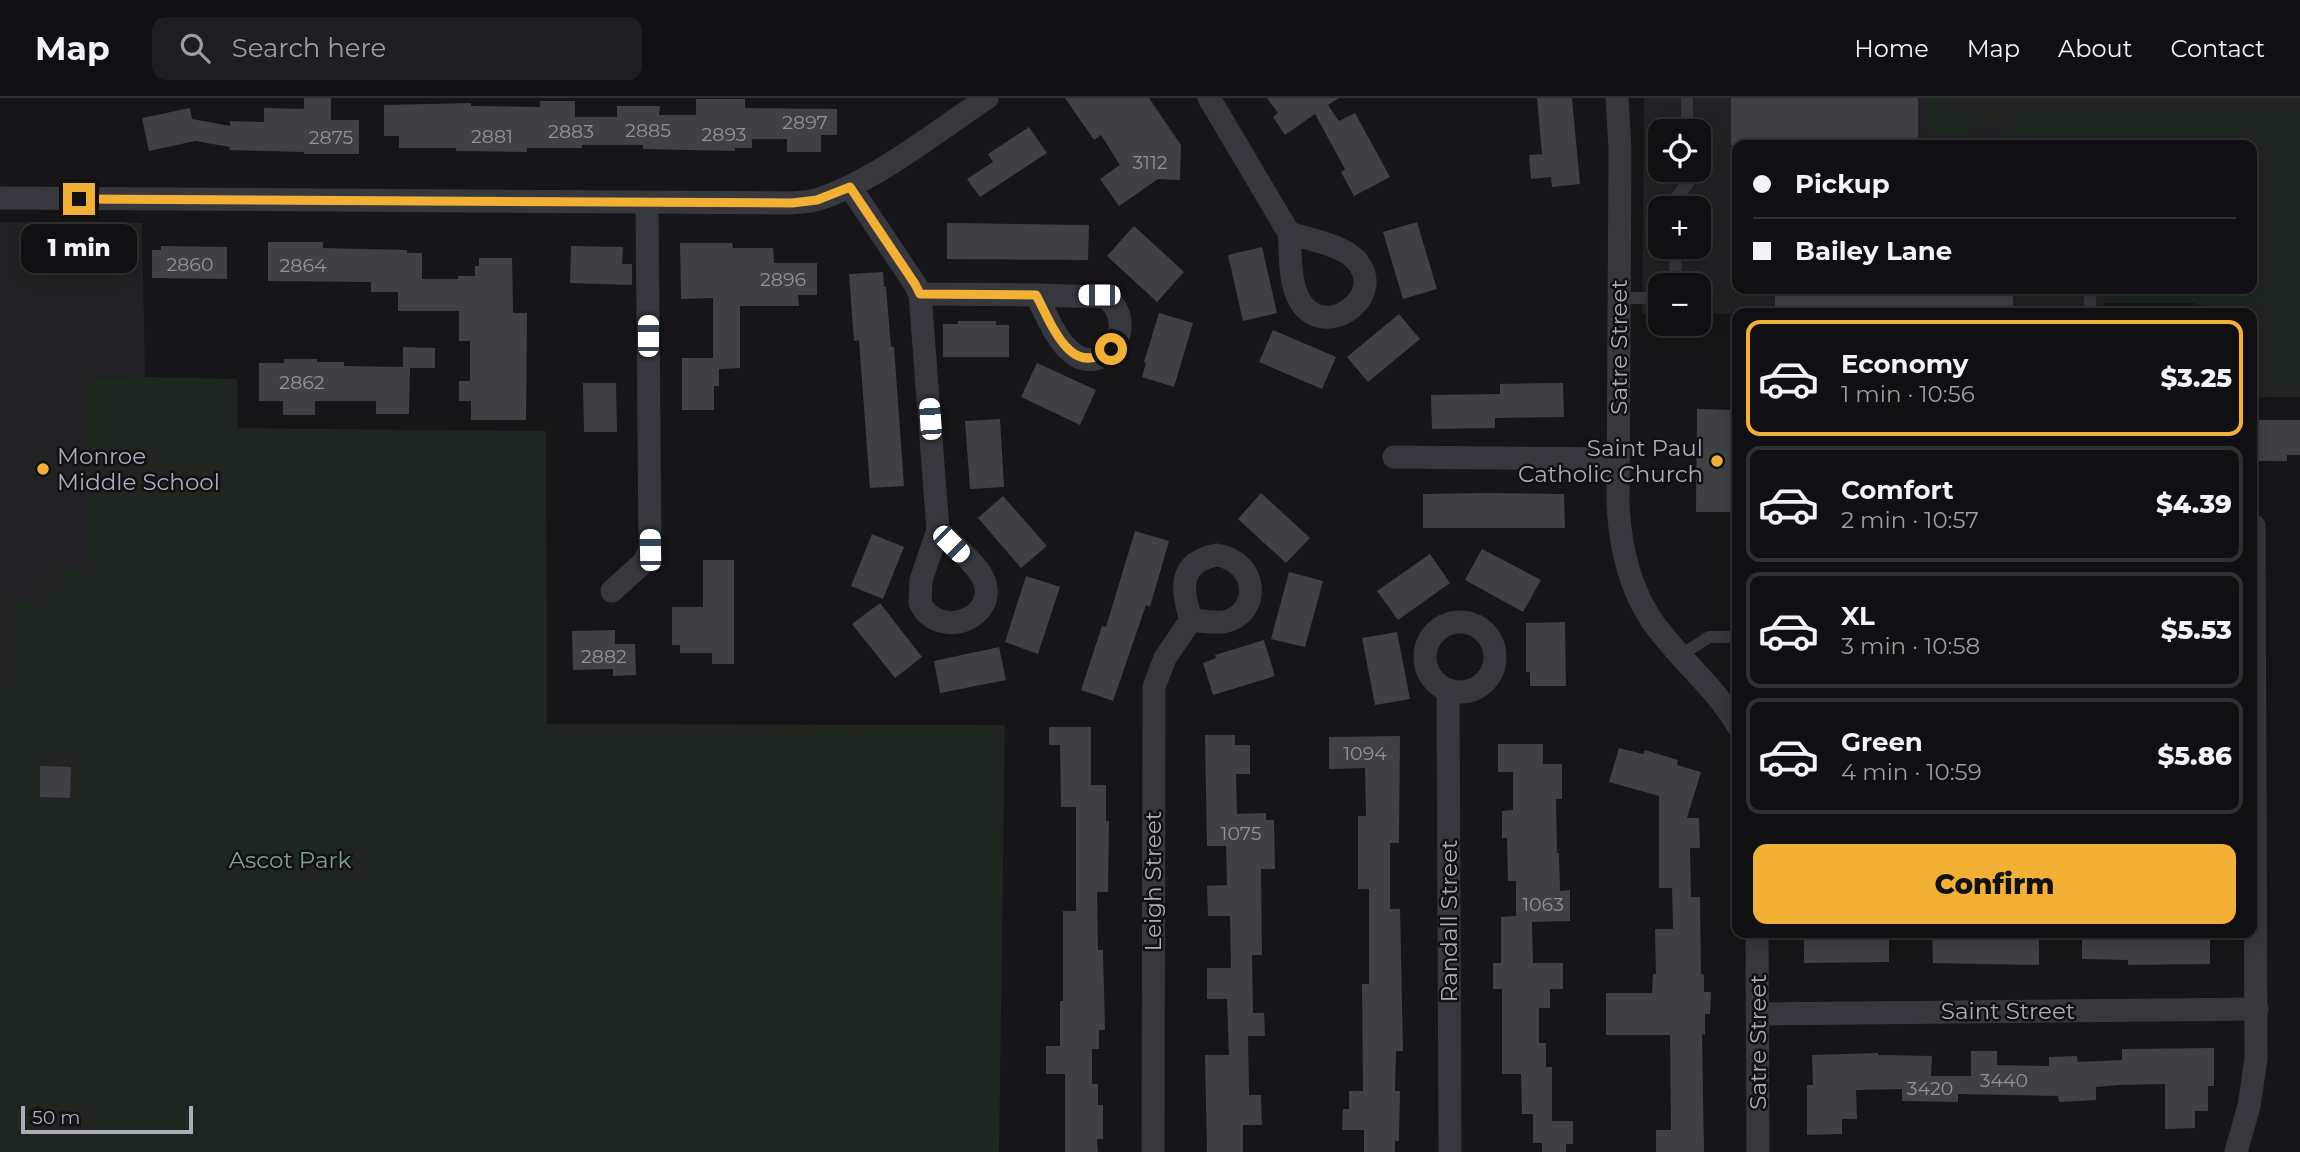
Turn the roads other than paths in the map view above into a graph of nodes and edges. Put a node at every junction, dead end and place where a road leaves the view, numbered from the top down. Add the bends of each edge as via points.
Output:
1 (987, 98) edge
2 (1209, 98) edge
3 (1617, 98) edge
4 (1687, 98) edge
5 (1688, 119) edge
6 (1688, 182) edge
7 (850, 187) junction
8 (1678, 196) edge
9 (0, 198) edge
10 (647, 203) junction
11 (1289, 233) dead end
12 (920, 294) junction
13 (1036, 295) dead end
14 (1620, 298) junction
15 (1648, 298) edge
16 (1394, 457) dead end
17 (1618, 459) junction
18 (938, 530) dead end
19 (612, 591) dead end
20 (1191, 620) dead end
21 (1732, 637) edge
22 (1681, 655) junction
23 (1448, 691) dead end
24 (1732, 717) edge
25 (1757, 938) edge
26 (2256, 938) edge
27 (2257, 1009) junction
28 (1758, 1013) junction
29 (1153, 1152) edge
30 (1450, 1152) edge
31 (1758, 1152) edge
32 (2236, 1152) edge

1 - 7 street
2 - 11 street
3 - 14 street, Satre Street
4 - 5 lane
6 - 8 lane
7 - 10 street via 817,200 792,203
7 - 12 street
9 - 10 street
10 - 19 street via 650,550 644,562
12 - 13 street
12 - 18 street
14 - 15 lane
14 - 17 street, Satre Street
16 - 17 street
17 - 22 street, Satre Street via 1619,519 1629,571 1651,620
20 - 29 street, Leigh Street via 1160,667 1153,696
21 - 22 lane via 1709,637
22 - 24 street, Satre Street
23 - 30 street, Randall Street
25 - 28 street, Satre Street
26 - 27 street
27 - 28 street, Saint Street
27 - 32 street via 2255,1071
28 - 31 street, Satre Street

